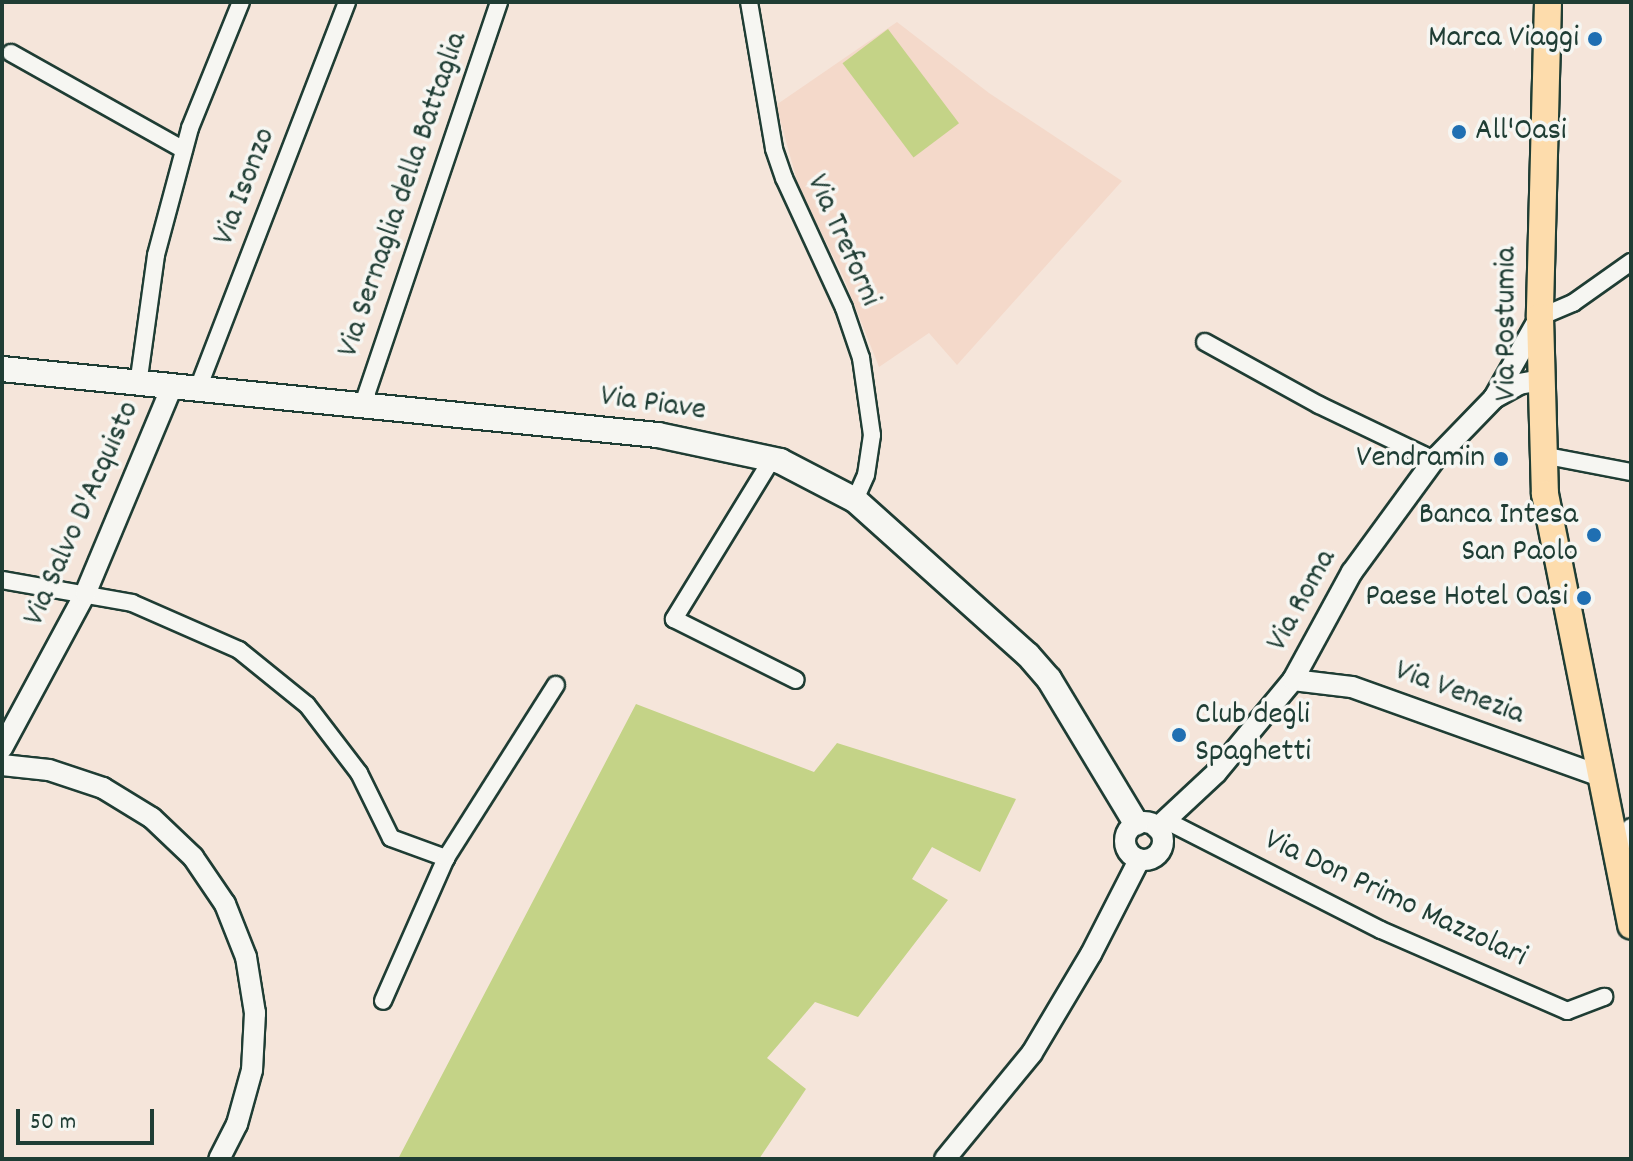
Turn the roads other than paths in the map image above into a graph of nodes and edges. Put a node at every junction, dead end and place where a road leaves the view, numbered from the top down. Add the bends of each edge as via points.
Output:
1 (241, 2) edge
2 (347, 2) edge
3 (499, 2) edge
4 (749, 2) edge
5 (1548, 2) edge
6 (11, 53) dead end
7 (184, 150) junction
8 (1631, 262) edge
9 (1540, 317) junction
10 (1205, 342) dead end
11 (2, 369) edge
12 (1541, 380) junction
13 (138, 385) junction
14 (171, 389) junction
15 (197, 391) junction
16 (1494, 398) junction
17 (362, 407) junction
18 (1542, 455) junction
19 (772, 459) junction
20 (1434, 460) junction
21 (1631, 472) edge
22 (855, 500) junction
23 (2, 580) edge
24 (86, 592) junction
25 (796, 680) dead end
26 (1293, 680) junction
27 (556, 685) dead end
28 (2, 748) edge
29 (2, 765) edge
30 (1601, 776) junction
31 (1153, 824) junction
32 (1631, 827) edge
33 (1617, 854) junction
34 (446, 858) junction
35 (1139, 860) junction
36 (1631, 926) edge
37 (1604, 997) dead end
38 (383, 1001) dead end
39 (219, 1159) edge
40 (945, 1159) edge

1 - 7 street
2 - 15 street, Via Isonzo
3 - 17 street, Via Sernaglia della Battaglia
4 - 22 street, Via Treforni via 774,149 861,358 872,435 866,475
5 - 9 main road, Via Postumia
6 - 7 street
7 - 13 street via 156,255
8 - 9 street via 1573,303
9 - 12 main road, Via Postumia
9 - 16 street, Via Roma
10 - 20 street
11 - 13 main road, Via Piave
12 - 16 street, Via Roma via 1519,384
12 - 18 main road, Via Postumia
13 - 14 main road, Via Piave
14 - 15 main road, Via Piave
14 - 24 street, Via Salvo D'Acquisto
15 - 17 main road, Via Piave
16 - 20 street, Via Roma
17 - 19 main road, Via Piave via 658,435
18 - 21 street
18 - 30 main road, Via Postumia via 1545,494
19 - 22 main road, Via Piave
19 - 25 street via 674,619
20 - 26 street, Via Roma via 1352,572
22 - 31 main road, Via Piave via 1028,655
23 - 24 street
24 - 28 street, Via Salvo D'Acquisto
24 - 34 street via 132,603 239,650 307,705 359,773 391,838
26 - 30 street, Via Venezia via 1352,687
26 - 31 street, Via Roma via 1216,773
27 - 34 street
29 - 39 street via 49,770 103,788 152,818 193,857 225,904 246,957 255,1013 252,1070 237,1124
30 - 33 main road, Via Postumia
31 - 35 street via 1163,839 1159,852
31 - 35 street via 1127,831 1124,843
31 - 37 street, Via Don Primo Mazzolari via 1567,1011
32 - 33 street
33 - 36 main road, Via Postumia
34 - 38 street
35 - 40 street via 1032,1053

